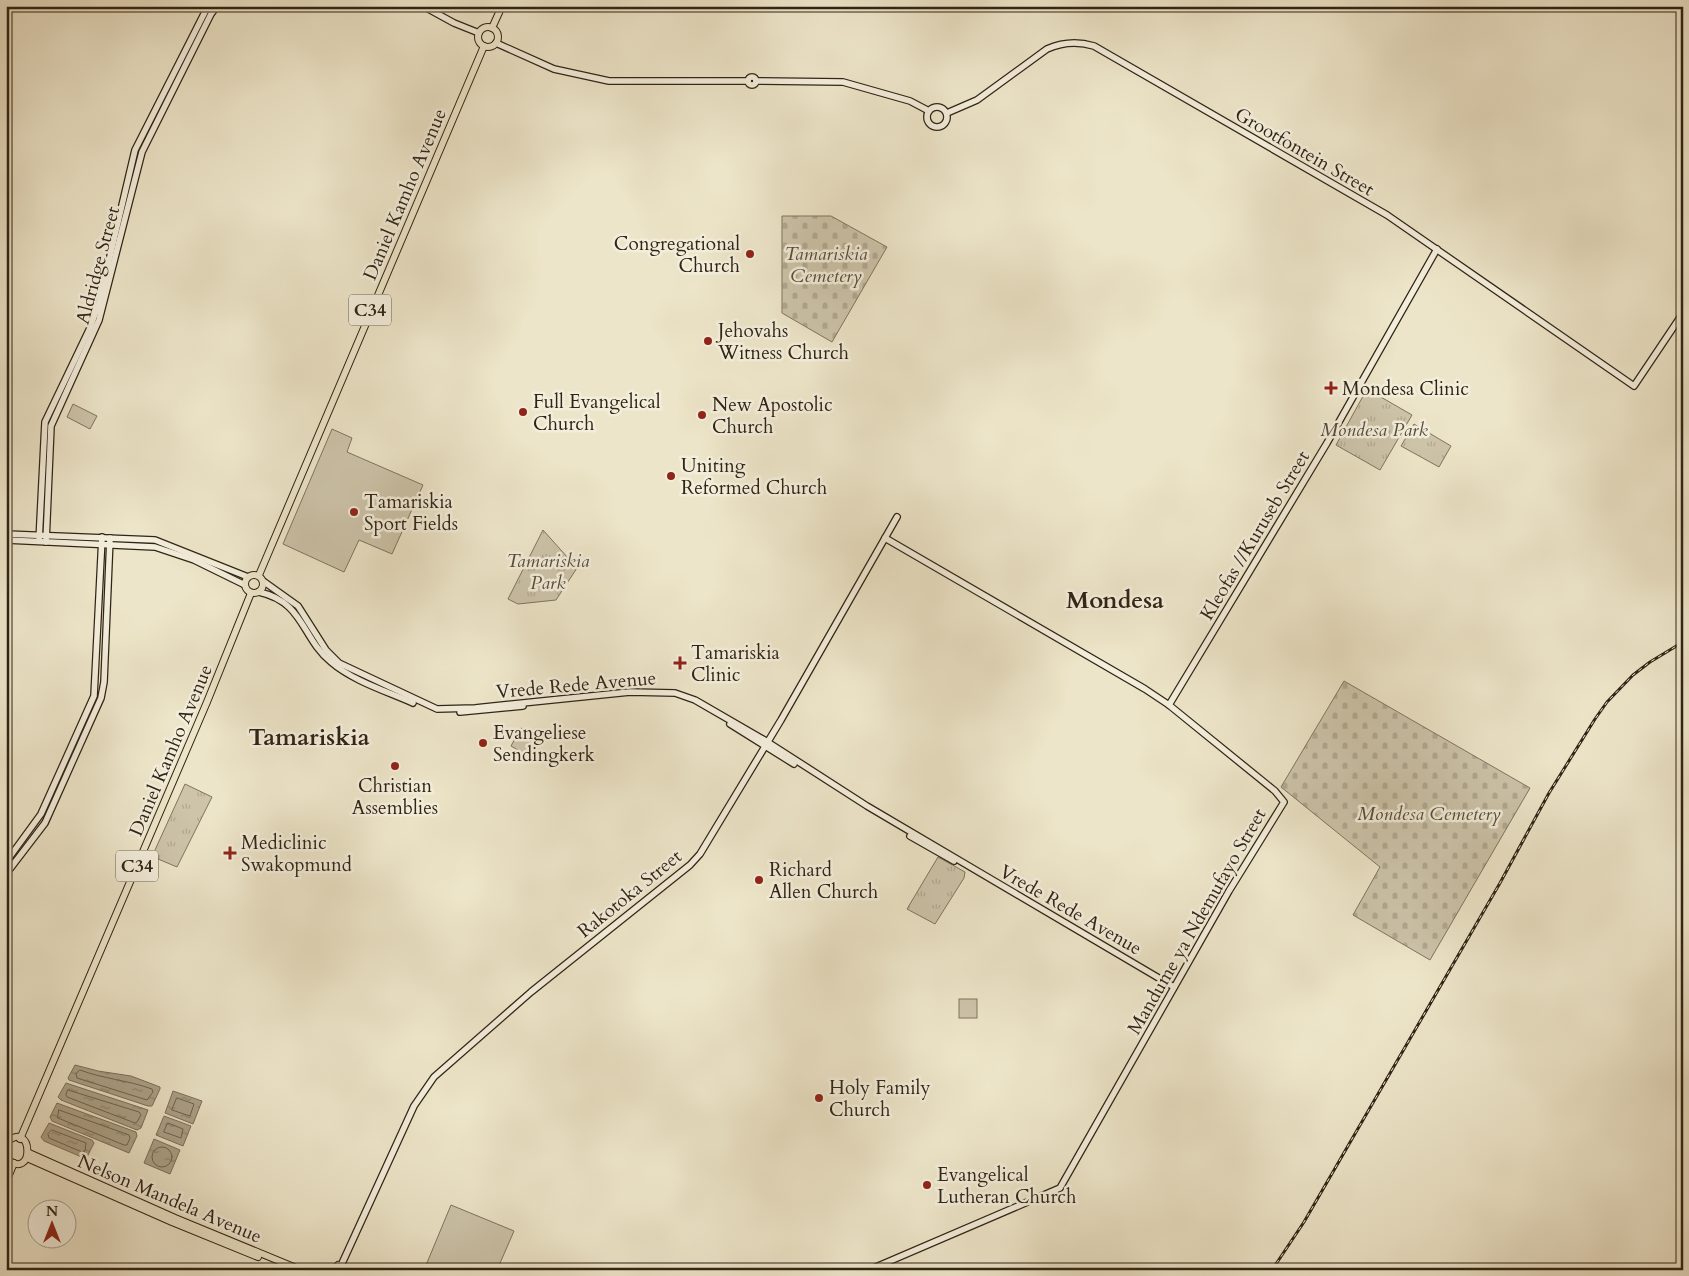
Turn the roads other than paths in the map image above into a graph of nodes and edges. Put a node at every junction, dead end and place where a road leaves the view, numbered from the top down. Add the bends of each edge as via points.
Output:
1 (208, 6) edge
2 (217, 6) edge
3 (423, 6) edge
4 (502, 6) edge
5 (492, 28) junction
6 (479, 32) junction
7 (496, 43) junction
8 (484, 46) junction
9 (929, 111) junction
10 (947, 113) junction
11 (1437, 249) junction
12 (1683, 313) edge
13 (83, 350) junction
14 (898, 517) dead end
15 (6, 534) edge
16 (43, 538) junction
17 (885, 538) junction
18 (6, 540) edge
19 (102, 541) junction
20 (110, 541) junction
21 (248, 577) junction
22 (261, 578) junction
23 (245, 585) junction
24 (251, 592) junction
25 (259, 592) junction
26 (1169, 705) junction
27 (765, 743) junction
28 (6, 862) edge
29 (6, 874) edge
30 (1174, 987) junction
31 (20, 1139) junction
32 (6, 1143) edge
33 (28, 1155) junction
34 (9, 1162) edge
35 (6, 1182) edge
36 (338, 1268) edge
37 (289, 1270) edge
38 (301, 1270) edge
39 (869, 1270) edge

1 - 13 street, Aldridge Street via 135,150 99,303
2 - 13 street, Aldridge Street via 142,152 104,305
3 - 6 street
4 - 5 main road
5 - 6 main road
5 - 7 main road via 498,36
6 - 8 main road via 478,41
7 - 8 main road
7 - 9 street via 554,69 609,81 748,81 753,77 756,81 844,82 910,101
8 - 22 main road, Daniel Kamho Avenue / C34
9 - 10 street via 939,107
9 - 10 street via 927,120 934,128 945,124
10 - 11 street, Grootfontein Street via 977,100 1047,49 1058,44 1082,42 1387,216
11 - 12 street, Grootfontein Street via 1634,386
11 - 26 street, Kleofas //Kuruseb Street via 1327,443
13 - 16 street, Aldridge Street via 51,426
14 - 17 street, Rakotoka Street
15 - 16 street
16 - 18 street
16 - 19 street
17 - 26 street, Mandume ya Ndemufayo Street via 1103,663
17 - 27 street, Rakotoka Street
19 - 20 street
19 - 28 street via 94,696 40,814
20 - 21 street via 164,542
20 - 23 street via 162,548
20 - 29 street via 101,698 45,823
21 - 22 main road
21 - 23 main road
22 - 25 main road, Daniel Kamho Avenue / C34 via 263,587
22 - 27 street, Vrede Rede Avenue via 298,606 322,644 339,663 437,709 630,692 675,693 695,700
23 - 24 main road
24 - 25 main road
24 - 31 main road, Daniel Kamho Avenue / C34
25 - 27 street, Vrede Rede Avenue via 290,606 320,651 338,667 434,712 475,712 630,696 675,696 694,703
26 - 30 street, Mandume ya Ndemufayo Street via 1275,791 1284,802
27 - 30 street, Vrede Rede Avenue
27 - 36 street, Rakotoka Street via 715,830 690,865 517,1004 426,1085
30 - 39 street, Mandume ya Ndemufayo Street via 1060,1188
31 - 32 main road via 14,1138
31 - 33 main road via 27,1144
33 - 34 main road via 21,1162
33 - 37 main road, Nelson Mandela Avenue via 172,1222
33 - 38 main road, Nelson Mandela Avenue
34 - 35 main road

